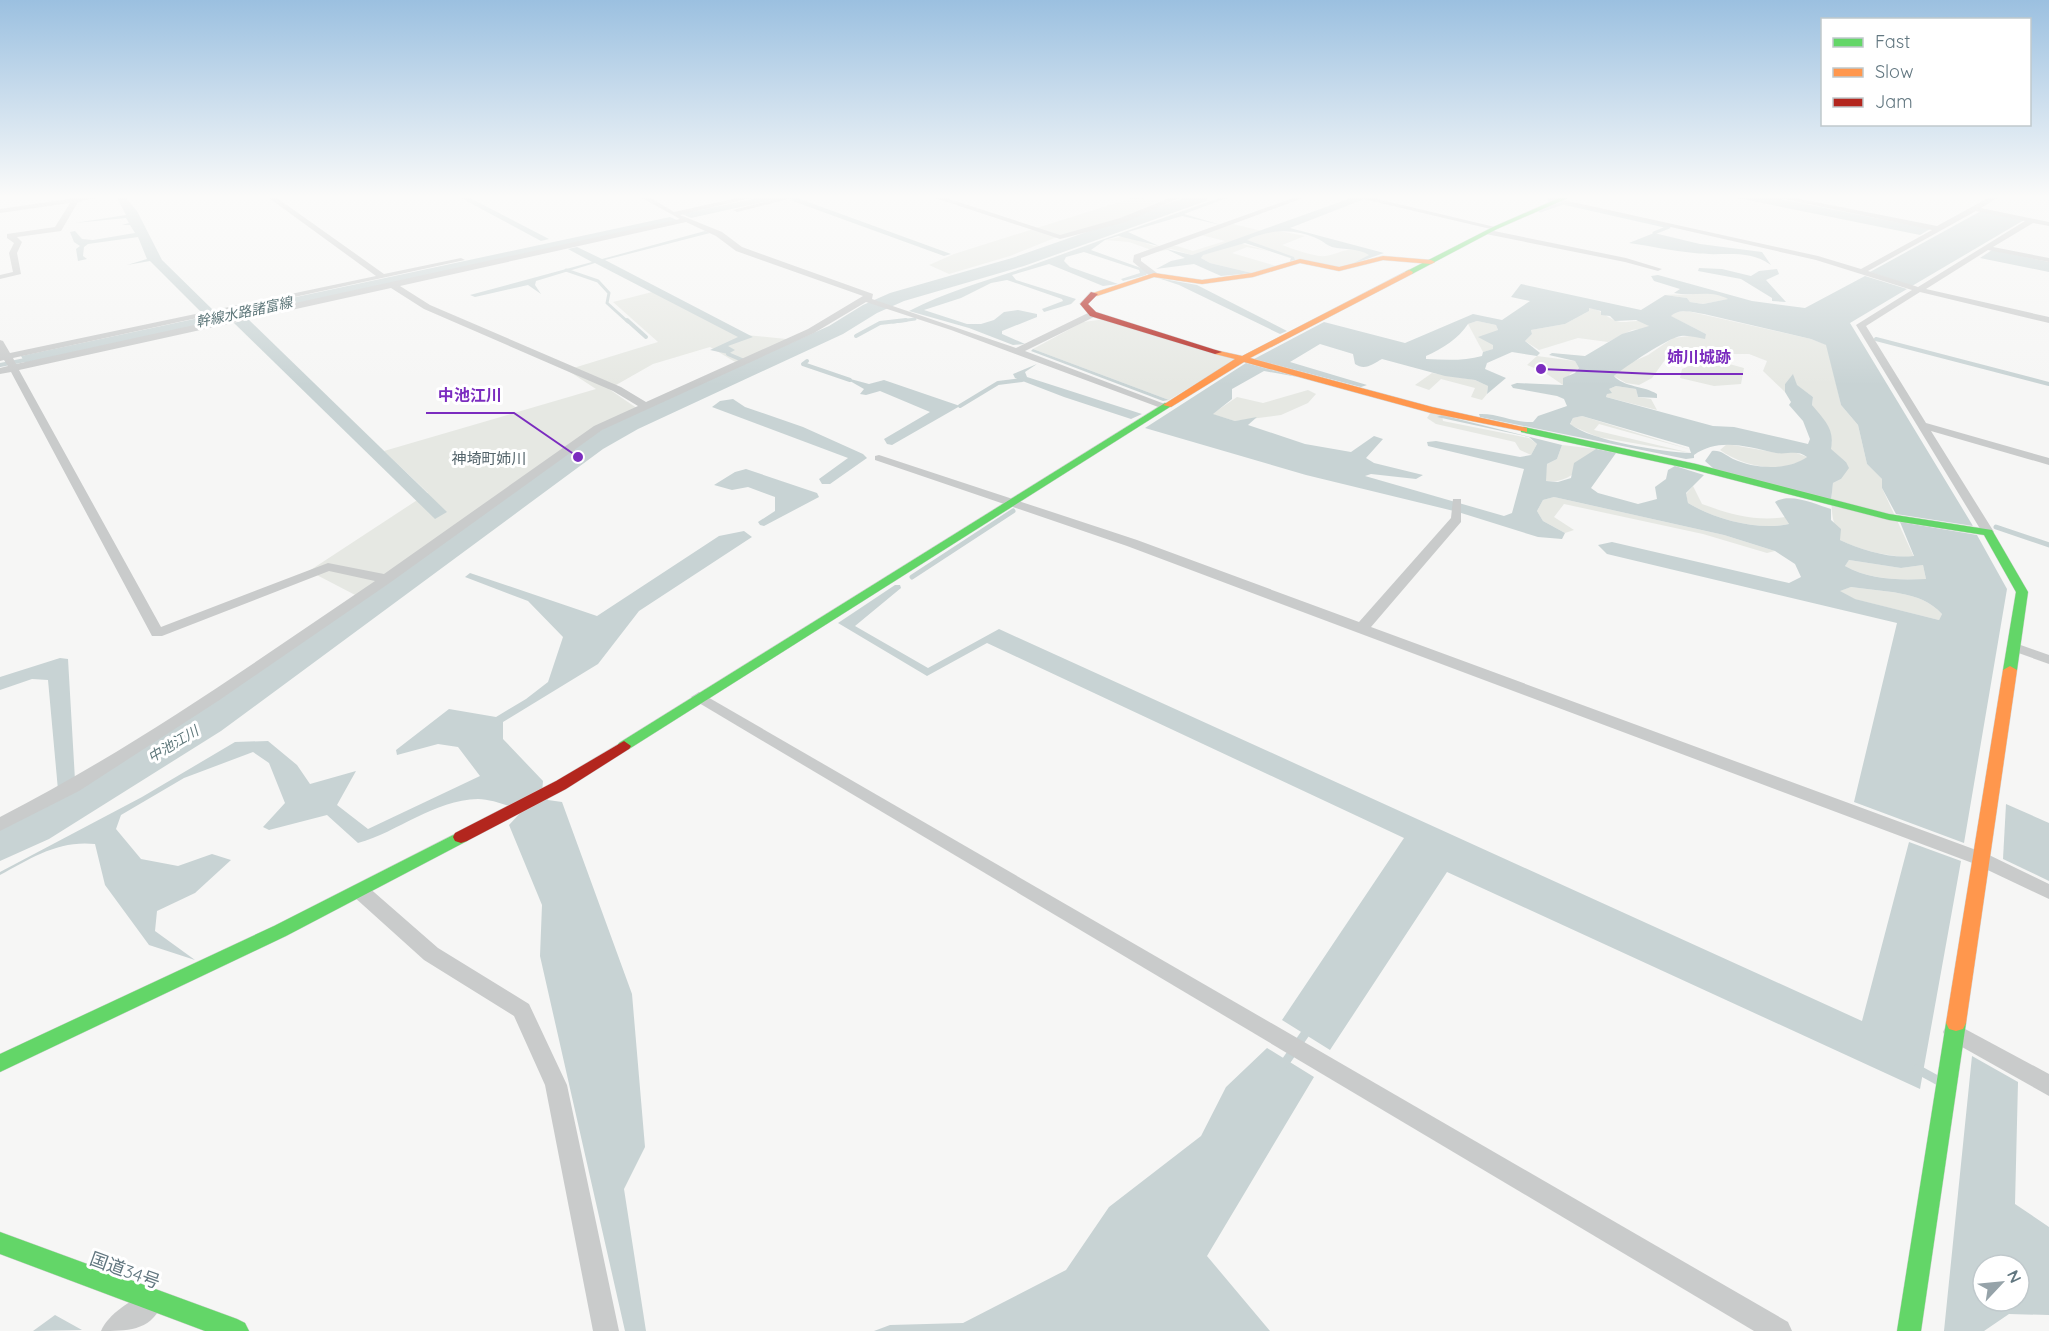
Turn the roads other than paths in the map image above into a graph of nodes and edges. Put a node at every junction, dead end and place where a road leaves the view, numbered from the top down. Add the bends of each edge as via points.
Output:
1 (14, 260) edge
2 (360, 260) edge
3 (456, 260) edge
4 (498, 260) edge
5 (770, 260) edge
6 (1137, 260) edge
7 (1375, 260) edge
8 (1408, 260) edge
9 (1435, 260) edge
10 (1626, 260) edge
11 (1824, 260) edge
12 (1883, 260) edge
13 (1968, 260) edge
14 (1431, 262) junction
15 (1658, 269) dead end
16 (1861, 272) junction
17 (1154, 275) junction
18 (382, 276) junction
19 (0, 277) edge
20 (393, 285) junction
21 (1920, 290) junction
22 (864, 299) junction
23 (1093, 314) junction
24 (2049, 320) edge
25 (0, 343) edge
26 (1017, 351) junction
27 (1242, 359) junction
28 (7, 363) edge
29 (645, 406) junction
30 (1165, 406) junction
31 (1923, 425) junction
32 (879, 458) dead end
33 (2049, 462) edge
34 (1457, 502) dead end
35 (1011, 503) junction
36 (1988, 532) junction
37 (386, 579) junction
38 (1361, 629) junction
39 (2015, 647) junction
40 (2049, 660) edge
41 (699, 697) junction
42 (0, 825) edge
43 (1981, 859) junction
44 (360, 891) junction
45 (2049, 892) edge
46 (1954, 1032) junction
47 (0, 1063) edge
48 (2049, 1086) edge
49 (0, 1243) edge
50 (155, 1300) junction
51 (114, 1331) edge
52 (237, 1331) edge
53 (606, 1331) edge
54 (1779, 1331) edge
55 (1909, 1331) edge

1 - 19 street via 17,274
2 - 18 street
3 - 18 street
4 - 20 street
5 - 22 street via 870,296
6 - 17 street
7 - 17 main road via 1339,269 1300,261 1253,275 1202,282
8 - 14 main road
9 - 14 main road
10 - 15 street
11 - 16 street
12 - 16 street
13 - 21 street
14 - 27 main road
16 - 21 street
17 - 23 main road via 1092,295 1084,304
18 - 28 street
20 - 28 street
20 - 29 street via 427,307 617,388
21 - 24 street
21 - 31 street via 1862,325
22 - 26 street
22 - 29 street via 811,331
23 - 26 street
23 - 27 main road
25 - 28 street
26 - 30 street
27 - 30 main road
27 - 36 main road via 1431,410 1686,464 1831,504
28 - 37 street via 157,633 328,567
29 - 37 street via 598,428 556,455
30 - 35 main road
31 - 33 street
31 - 36 street
32 - 35 street
34 - 38 street via 1457,519
35 - 38 street via 1132,543
35 - 41 main road
36 - 39 main road via 2022,592
37 - 42 street via 74,788
38 - 43 street
39 - 40 street
39 - 43 main road
41 - 44 main road via 561,785
41 - 54 street
43 - 45 street
43 - 46 main road
44 - 47 main road
44 - 53 street via 430,954 522,1010 556,1085
46 - 48 street
46 - 55 main road
49 - 50 main road, 国道34号
50 - 51 street
50 - 52 main road, 国道34号

